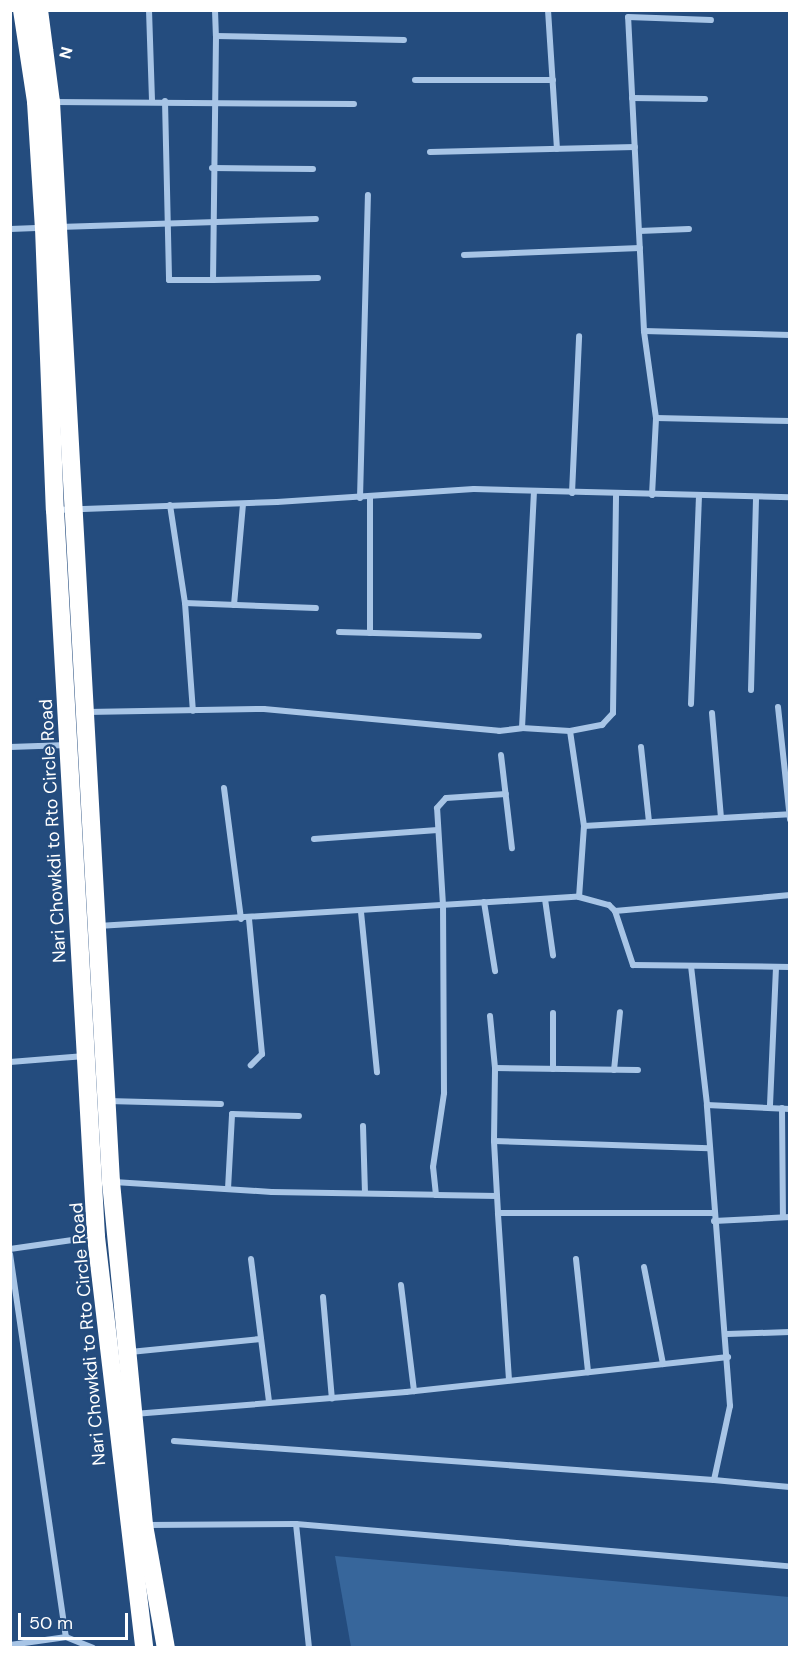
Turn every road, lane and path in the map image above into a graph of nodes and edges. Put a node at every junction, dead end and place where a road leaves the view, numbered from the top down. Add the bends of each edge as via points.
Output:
1 (22, 10) edge
2 (39, 10) edge
3 (149, 10) edge
4 (215, 10) edge
5 (548, 10) edge
6 (711, 20) dead end
7 (216, 36) junction
8 (404, 40) dead end
9 (415, 80) dead end
10 (553, 80) junction
11 (632, 99) junction
12 (705, 99) dead end
13 (212, 100) junction
14 (152, 101) junction
15 (165, 101) junction
16 (51, 102) junction
17 (354, 104) dead end
18 (635, 147) junction
19 (557, 149) junction
20 (430, 152) dead end
21 (212, 168) junction
22 (314, 169) dead end
23 (368, 195) dead end
24 (315, 219) dead end
25 (213, 220) junction
26 (167, 221) junction
27 (51, 227) junction
28 (10, 229) edge
29 (689, 230) dead end
30 (639, 231) junction
31 (640, 248) junction
32 (464, 255) dead end
33 (318, 278) dead end
34 (213, 280) junction
35 (644, 331) junction
36 (789, 335) edge
37 (579, 336) dead end
38 (656, 418) junction
39 (789, 421) edge
40 (534, 491) junction
41 (572, 493) junction
42 (616, 494) junction
43 (652, 495) junction
44 (370, 497) junction
45 (699, 497) junction
46 (789, 497) edge
47 (360, 498) junction
48 (756, 498) junction
49 (243, 504) junction
50 (170, 505) junction
51 (64, 510) junction
52 (185, 603) junction
53 (234, 605) junction
54 (316, 608) dead end
55 (339, 632) dead end
56 (370, 633) junction
57 (479, 636) dead end
58 (751, 690) dead end
59 (691, 704) dead end
60 (778, 708) dead end
61 (193, 711) junction
62 (84, 712) junction
63 (712, 714) dead end
64 (522, 728) junction
65 (570, 731) junction
66 (71, 745) junction
67 (10, 747) edge
68 (641, 747) dead end
69 (501, 755) dead end
70 (224, 788) dead end
71 (506, 794) junction
72 (789, 814) edge
73 (721, 818) junction
74 (789, 819) edge
75 (649, 822) junction
76 (584, 826) junction
77 (438, 830) junction
78 (314, 839) dead end
79 (512, 848) dead end
80 (789, 895) edge
81 (579, 897) junction
82 (545, 899) junction
83 (484, 902) junction
84 (443, 905) junction
85 (615, 911) junction
86 (361, 912) junction
87 (245, 919) junction
88 (87, 927) junction
89 (553, 956) dead end
90 (691, 966) junction
91 (776, 967) junction
92 (789, 967) edge
93 (495, 972) dead end
94 (620, 1012) dead end
95 (553, 1013) dead end
96 (490, 1016) dead end
97 (94, 1055) junction
98 (10, 1062) edge
99 (251, 1065) dead end
100 (495, 1068) junction
101 (553, 1069) junction
102 (614, 1070) junction
103 (638, 1070) dead end
104 (377, 1072) dead end
105 (105, 1101) junction
106 (221, 1104) dead end
107 (707, 1105) junction
108 (770, 1106) junction
109 (786, 1108) edge
110 (299, 1116) dead end
111 (363, 1126) dead end
112 (494, 1141) junction
113 (709, 1148) junction
114 (111, 1182) junction
115 (228, 1189) junction
116 (365, 1192) junction
117 (436, 1195) junction
118 (497, 1196) junction
119 (498, 1214) junction
120 (714, 1217) junction
121 (786, 1217) edge
122 (96, 1237) junction
123 (10, 1251) edge
124 (250, 1259) dead end
125 (576, 1259) dead end
126 (644, 1267) dead end
127 (401, 1285) dead end
128 (322, 1297) dead end
129 (789, 1332) edge
130 (727, 1334) junction
131 (260, 1339) junction
132 (127, 1352) junction
133 (728, 1357) junction
134 (663, 1364) junction
135 (588, 1372) junction
136 (509, 1380) junction
137 (414, 1391) junction
138 (332, 1399) junction
139 (269, 1402) junction
140 (124, 1414) junction
141 (174, 1441) dead end
142 (714, 1480) junction
143 (789, 1487) edge
144 (296, 1524) junction
145 (144, 1525) junction
146 (789, 1566) edge
147 (66, 1637) junction
148 (10, 1645) edge
149 (93, 1647) edge
150 (144, 1647) edge
151 (166, 1647) edge
152 (309, 1647) edge

1 - 27 highway, Nari Chowkdi to Rto Circle Road
2 - 16 highway
3 - 14 street
4 - 7 street
5 - 10 street
6 - 11 street via 628,16
7 - 8 street
7 - 13 street
9 - 10 street
10 - 19 street
11 - 12 street
11 - 18 street
13 - 15 street
13 - 17 street
13 - 21 street
14 - 15 street
14 - 16 street
15 - 26 street
16 - 27 highway
18 - 19 street
18 - 30 street
19 - 20 street
21 - 22 street
21 - 25 street
23 - 47 street
24 - 25 street
25 - 26 street
25 - 34 street
26 - 27 street
26 - 34 street via 169,280
27 - 28 street
27 - 51 highway, Nari Chowkdi to Rto Circle Road
29 - 30 street
30 - 31 street
31 - 32 street
31 - 35 street
33 - 34 street
35 - 36 street
35 - 38 street
37 - 41 street
38 - 39 street
38 - 43 street
40 - 41 street
40 - 44 street via 474,489
40 - 64 street
41 - 42 street
42 - 43 street
42 - 65 street via 613,713 602,725
43 - 45 street
44 - 47 street
44 - 56 street
45 - 48 street
45 - 59 street
46 - 48 street
47 - 49 street
48 - 58 street
49 - 50 street
49 - 53 street
50 - 51 street
50 - 52 street
51 - 62 highway
51 - 66 highway, Nari Chowkdi to Rto Circle Road
52 - 53 street
52 - 61 street
53 - 54 street
55 - 56 street
56 - 57 street
60 - 72 street
61 - 62 street
61 - 64 street via 264,710 499,731
62 - 88 highway
63 - 73 street
64 - 65 street
65 - 76 street
66 - 67 street
66 - 88 highway, Nari Chowkdi to Rto Circle Road
68 - 75 street
69 - 71 street
70 - 87 street
71 - 77 street via 442,799 437,808
71 - 79 street
72 - 73 street
72 - 74 street
73 - 75 street
75 - 76 street
76 - 81 street
77 - 78 street
77 - 84 street
80 - 85 street
81 - 82 street
81 - 85 street via 609,905
82 - 83 street
82 - 89 street
83 - 84 street
83 - 93 street
84 - 86 street
84 - 117 street via 444,1093 434,1167
85 - 90 street via 633,965
86 - 87 street
86 - 104 street
87 - 88 street
87 - 99 street via 262,1054
88 - 97 highway, Nari Chowkdi to Rto Circle Road
90 - 91 street
90 - 107 street
91 - 92 street
91 - 108 street
94 - 102 street
95 - 101 street
96 - 100 street
97 - 98 street
97 - 105 highway
97 - 122 highway, Nari Chowkdi to Rto Circle Road
100 - 101 street
100 - 112 street
101 - 102 street
102 - 103 street
105 - 106 street
105 - 114 highway
107 - 108 street
107 - 113 street
108 - 109 street
109 - 121 street
110 - 115 street via 232,1114
111 - 116 street
112 - 113 street
112 - 118 street
113 - 120 street
114 - 115 street
114 - 132 highway
115 - 116 street
116 - 117 street
117 - 118 street
118 - 119 street
119 - 120 street
119 - 136 street
120 - 121 street
120 - 130 street
122 - 123 street
122 - 140 highway, Nari Chowkdi to Rto Circle Road
123 - 147 street
124 - 131 street
125 - 135 street
126 - 134 street
127 - 137 street
128 - 138 street
129 - 130 street
130 - 133 street
131 - 132 street
131 - 139 street
132 - 140 highway
133 - 134 street
133 - 142 street via 730,1406
134 - 135 street
135 - 136 street
136 - 137 street
137 - 138 street
138 - 139 street
139 - 140 street
140 - 145 highway
140 - 150 highway, Nari Chowkdi to Rto Circle Road
141 - 142 street
142 - 143 street
144 - 145 street
144 - 146 street
144 - 152 street
145 - 151 highway
147 - 148 street
147 - 149 street

